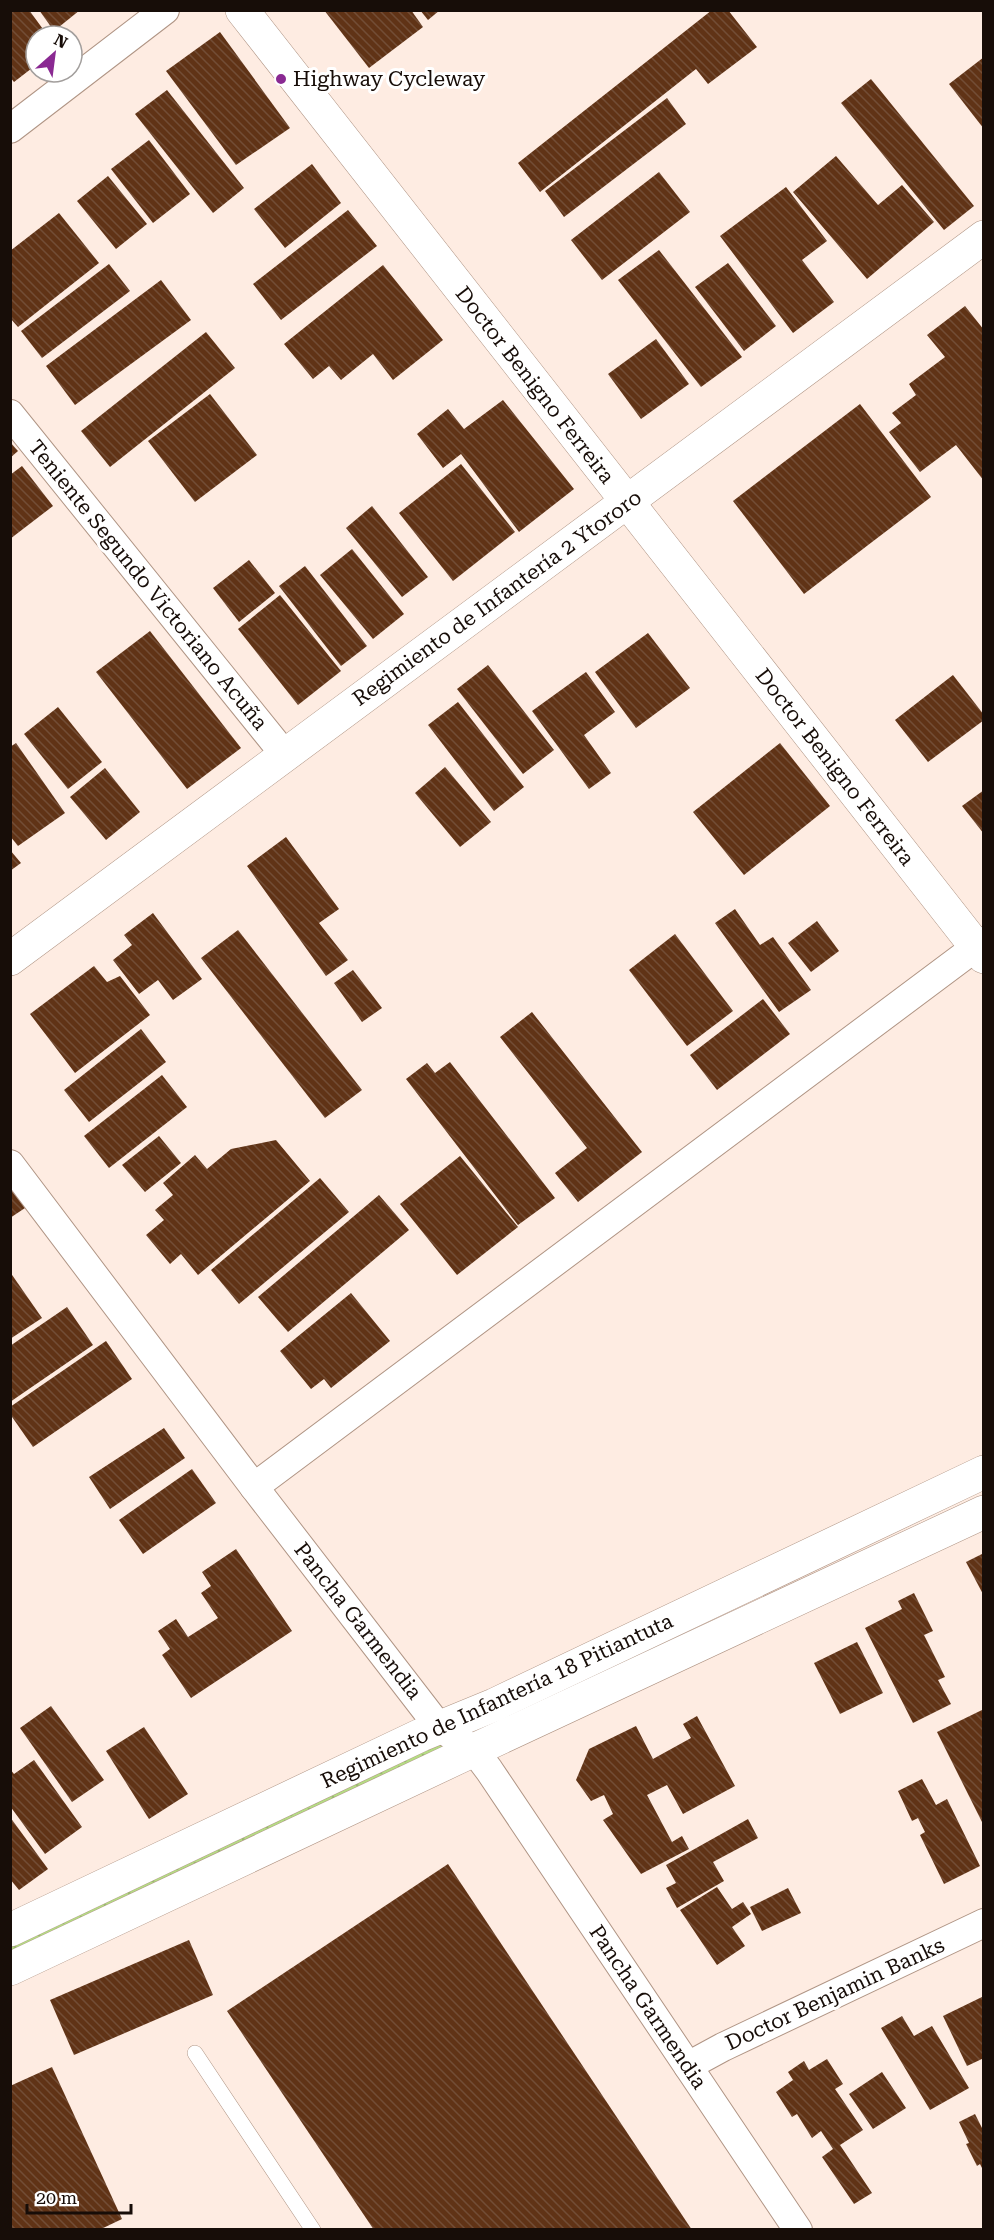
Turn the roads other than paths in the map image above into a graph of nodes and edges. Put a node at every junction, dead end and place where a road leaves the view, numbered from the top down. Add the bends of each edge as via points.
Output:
1 (165, 10) edge
2 (242, 10) edge
3 (10, 129) edge
4 (984, 237) edge
5 (10, 414) edge
6 (627, 502) junction
7 (285, 755) junction
8 (981, 948) edge
9 (10, 959) edge
10 (10, 1164) edge
11 (984, 1472) edge
12 (254, 1487) junction
13 (984, 1512) edge
14 (439, 1727) junction
15 (474, 1750) junction
16 (984, 1923) edge
17 (10, 1930) edge
18 (10, 1970) edge
19 (195, 2053) dead end
20 (688, 2067) junction
21 (313, 2229) edge
22 (798, 2229) edge

1 - 3 street
2 - 6 street, Doctor Benigno Ferreira
4 - 6 street, Regimiento de Infantería 2 Ytororo
5 - 7 street, Teniente Segundo Victoriano Acuña
6 - 7 street, Regimiento de Infantería 2 Ytororo
6 - 8 street, Doctor Benigno Ferreira
7 - 9 street, Regimiento de Infantería 2 Ytororo
8 - 12 street
10 - 12 street, Pancha Garmendia
11 - 14 street, Regimiento de Infantería 18 Pitiantuta via 495,1705
12 - 14 street, Pancha Garmendia
13 - 15 street, Regimiento de Infantería 18 Pitiantuta
14 - 15 street, Pancha Garmendia
14 - 17 street, Regimiento de Infantería 18 Pitiantuta
15 - 18 street, Regimiento de Infantería 18 Pitiantuta
15 - 20 street, Pancha Garmendia
16 - 20 street, Doctor Benjamin Banks
19 - 21 lane
20 - 22 street, Pancha Garmendia

